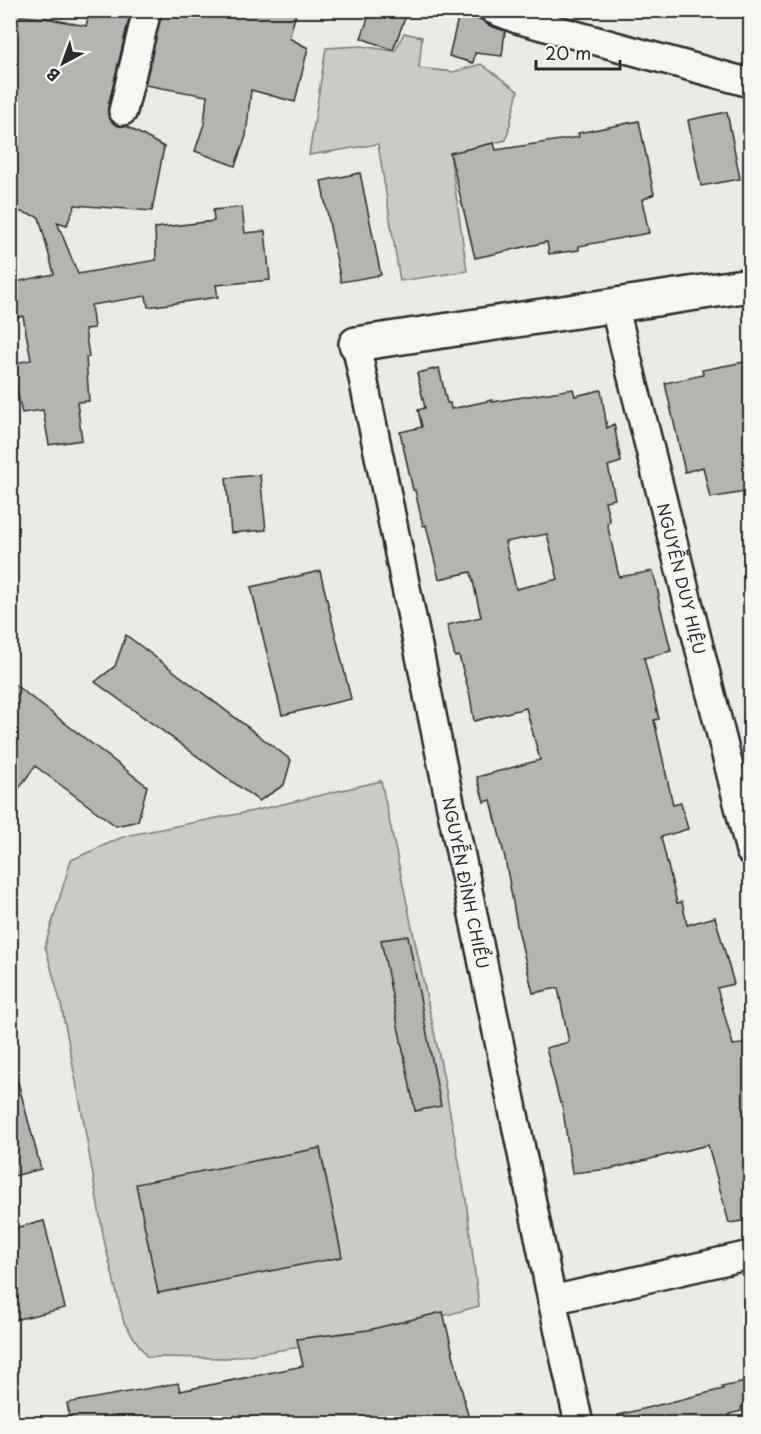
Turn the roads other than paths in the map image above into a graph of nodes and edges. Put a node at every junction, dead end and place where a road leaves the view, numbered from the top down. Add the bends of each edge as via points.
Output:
1 (147, 10) edge
2 (510, 13) edge
3 (750, 84) edge
4 (123, 111) dead end
5 (750, 285) edge
6 (614, 305) junction
7 (356, 344) joint
8 (750, 851) edge
9 (750, 1255) edge
10 (552, 1300) junction
11 (579, 1424) edge

1 - 4 street
2 - 3 street
5 - 6 street
6 - 7 street
6 - 8 street, NGUYỄN DUY HIỆU
7 - 10 street, NGUYỄN ĐÌNH CHIỂU
9 - 10 street
10 - 11 street, NGUYỄN ĐÌNH CHIỂU

